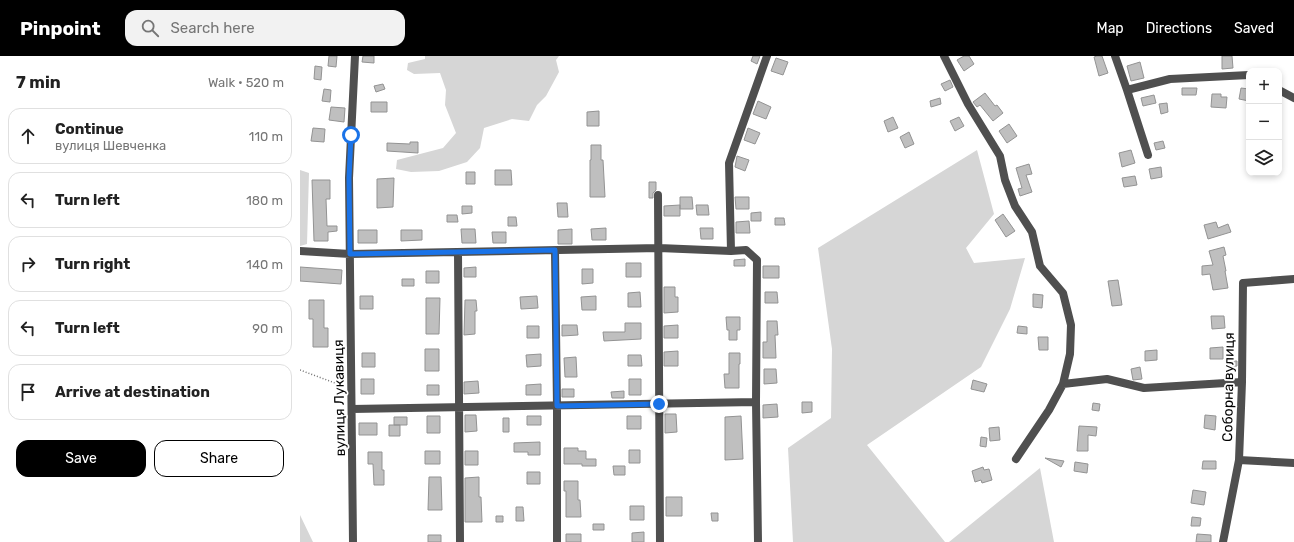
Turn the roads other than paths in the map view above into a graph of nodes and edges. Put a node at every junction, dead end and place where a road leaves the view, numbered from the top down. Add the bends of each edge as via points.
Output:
1 (356, 56) edge
2 (767, 56) edge
3 (944, 56) edge
4 (1115, 56) edge
5 (1246, 74) edge
6 (1127, 90) junction
7 (1282, 92) edge
8 (1294, 98) edge
9 (1148, 155) dead end
10 (658, 196) dead end
11 (659, 248) junction
12 (555, 250) junction
13 (731, 250) junction
14 (300, 251) edge
15 (458, 252) junction
16 (350, 254) junction
17 (1294, 279) edge
18 (1242, 382) junction
19 (1063, 384) junction
20 (756, 402) junction
21 (659, 404) junction
22 (557, 406) junction
23 (459, 407) junction
24 (352, 409) junction
25 (1016, 459) dead end
26 (1239, 460) junction
27 (1294, 463) edge
28 (353, 542) edge
29 (460, 542) edge
30 (557, 542) edge
31 (660, 542) edge
32 (758, 542) edge
33 (1223, 542) edge

1 - 16 street, вулиця Лукавиця via 349,178
2 - 13 street via 729,163
3 - 19 street via 968,104 1000,156 1005,180 1015,206 1032,232 1040,266 1063,293 1071,325 1070,354
4 - 6 street
5 - 6 street via 1170,79
6 - 9 street
7 - 8 street
10 - 11 street
11 - 12 street
11 - 13 street
11 - 21 street
12 - 15 street
12 - 22 street
13 - 20 street via 746,250 757,260
14 - 16 street
15 - 16 street
15 - 23 street
16 - 24 street, вулиця Лукавиця
17 - 18 street, Соборна вулиця via 1243,282
18 - 19 street via 1144,388 1107,379
18 - 26 street, Соборна вулиця
19 - 25 street
20 - 21 street
20 - 32 street
21 - 22 street
21 - 31 street
22 - 23 street
22 - 30 street
23 - 24 street
23 - 29 street
24 - 28 street, вулиця Лукавиця
26 - 27 street
26 - 33 street, Соборна вулиця

